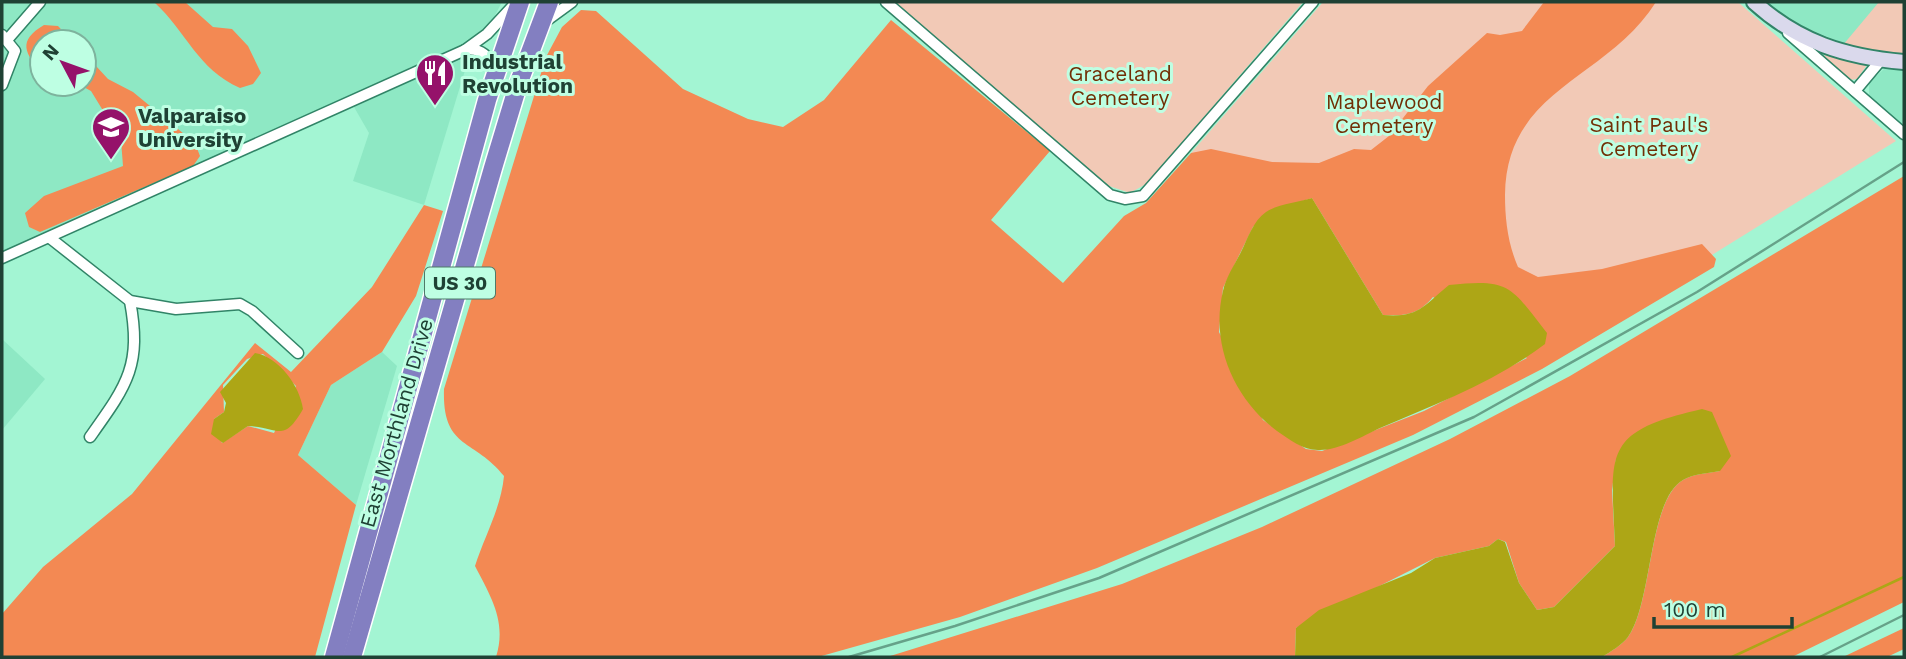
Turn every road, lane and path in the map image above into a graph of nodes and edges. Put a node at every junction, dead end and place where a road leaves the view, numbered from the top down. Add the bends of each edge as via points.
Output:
1 (40, 2) edge
2 (518, 2) edge
3 (549, 2) edge
4 (572, 2) edge
5 (886, 2) edge
6 (1313, 2) edge
7 (1754, 2) edge
8 (1780, 26) junction
9 (539, 29) junction
10 (4, 38) edge
11 (465, 50) junction
12 (1881, 60) junction
13 (1904, 62) edge
14 (495, 74) junction
15 (2, 85) edge
16 (1855, 91) junction
17 (1904, 134) edge
18 (50, 238) junction
19 (2, 258) edge
20 (130, 301) junction
21 (298, 352) dead end
22 (90, 437) dead end
23 (334, 657) edge
24 (352, 657) edge

1 - 10 street
2 - 11 street
2 - 14 highway, East Morthland Drive / US 30
3 - 9 highway, East Morthland Drive / US 30
4 - 9 street
5 - 6 street via 1110,195 1125,199 1143,196
7 - 8 street
8 - 12 street via 1835,49
8 - 16 street
9 - 24 highway, East Morthland Drive / US 30 via 493,168
10 - 15 street via 15,51
11 - 14 street via 481,52 492,62
11 - 18 street
12 - 13 street
12 - 16 street
14 - 23 highway, East Morthland Drive / US 30
16 - 17 street
18 - 19 street
18 - 20 street
20 - 21 street via 176,309 240,304
20 - 22 street via 135,344 132,367 121,393

